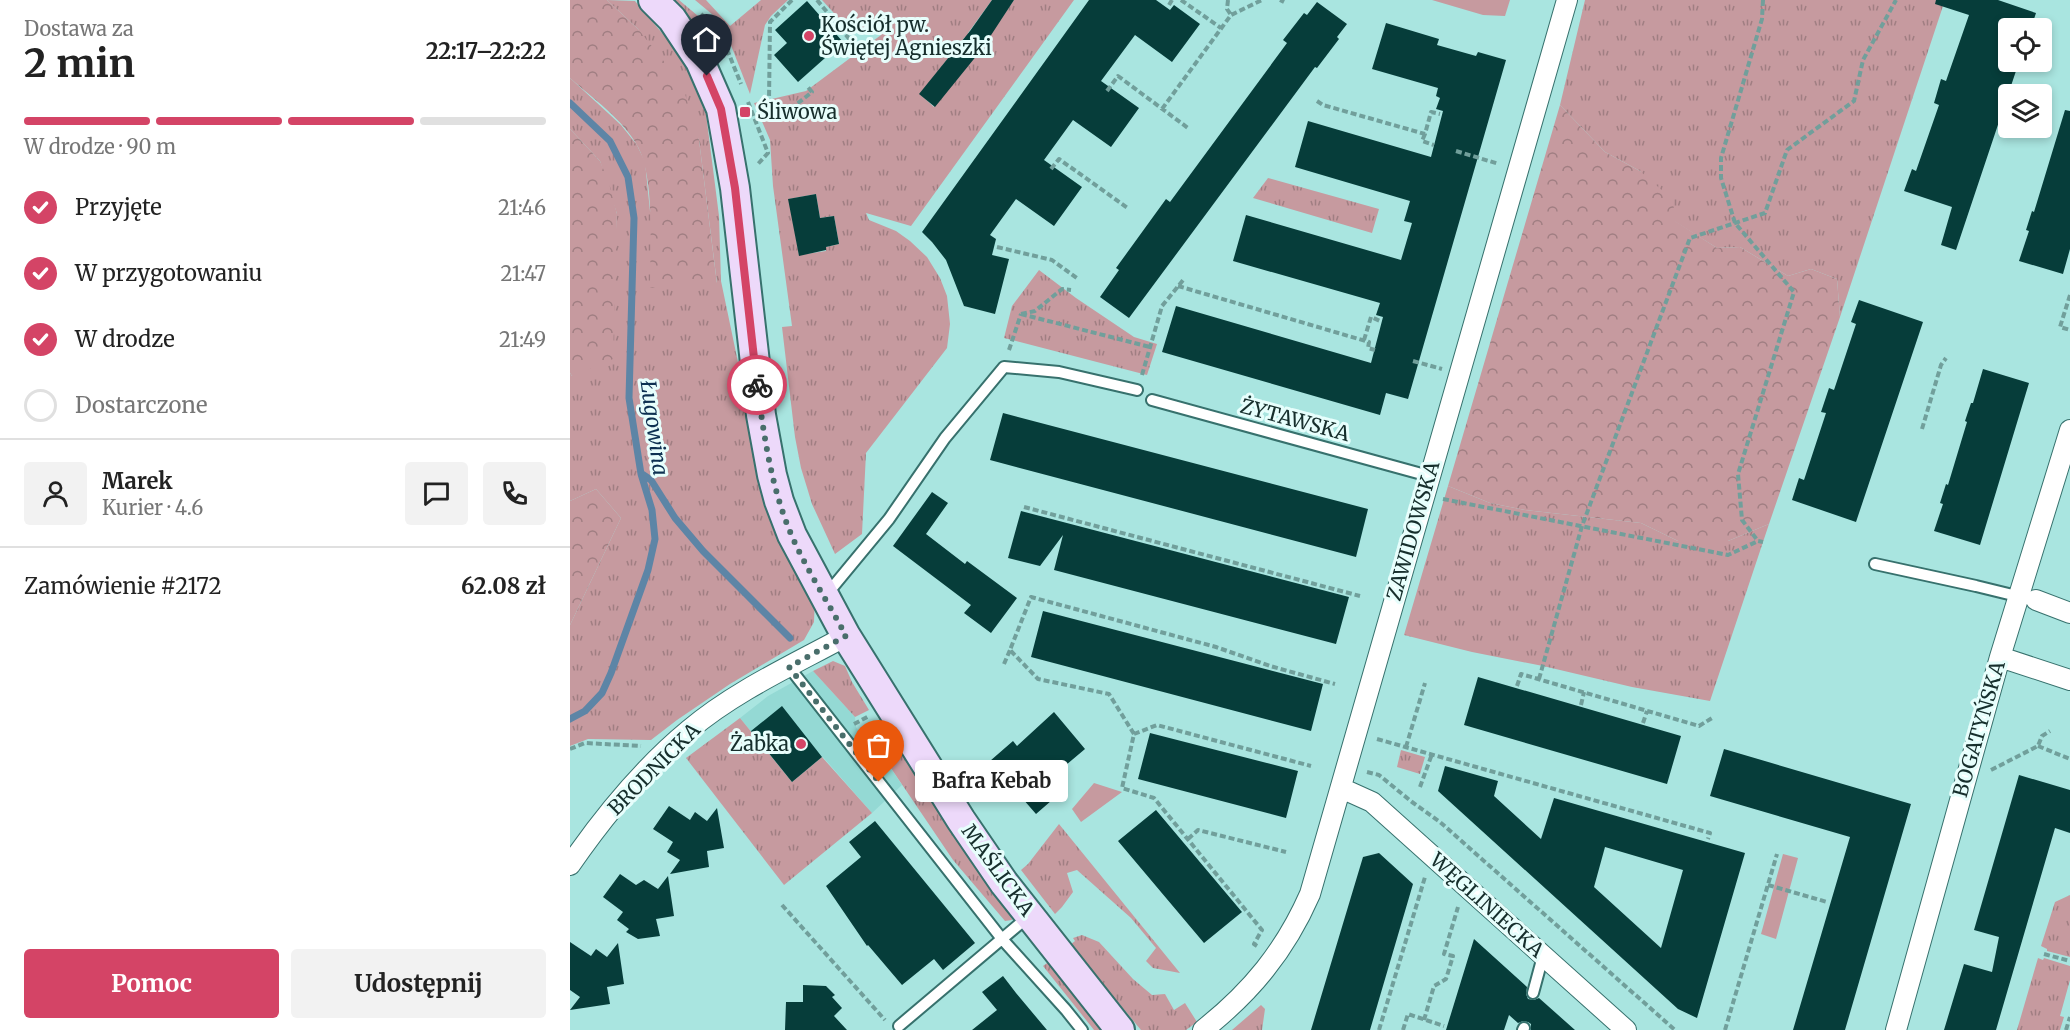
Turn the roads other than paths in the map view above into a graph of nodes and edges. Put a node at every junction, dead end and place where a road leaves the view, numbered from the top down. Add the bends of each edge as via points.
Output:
1 (653, 0) edge
2 (1567, 0) edge
3 (1137, 390) dead end
4 (1152, 400) dead end
5 (2070, 430) edge
6 (1426, 485) junction
7 (1875, 564) dead end
8 (825, 597) junction
9 (2028, 598) junction
10 (2070, 613) edge
11 (846, 636) junction
12 (2000, 657) junction
13 (789, 667) junction
14 (2070, 680) edge
15 (1341, 788) junction
16 (570, 865) edge
17 (1030, 915) junction
18 (1002, 939) junction
19 (1543, 956) junction
20 (1533, 993) dead end
21 (899, 1026) dead end
22 (1082, 1030) edge
23 (1120, 1030) edge
24 (1203, 1030) edge
25 (1626, 1030) edge
26 (1896, 1030) edge

1 - 8 street, MAŚLICKA via 672,19 700,61 721,109 772,475 792,536
2 - 6 street, ZAWIDOWSKA
3 - 8 lane via 1059,372 1004,367
4 - 6 lane, ŻYTAWSKA
5 - 9 street, BOGATYŃSKA
6 - 15 street, ZAWIDOWSKA
7 - 9 lane
8 - 11 street, MAŚLICKA
9 - 10 street
9 - 12 street, BOGATYŃSKA
11 - 13 street, BRODNICKA
11 - 17 street, MAŚLICKA via 961,820
12 - 14 street
12 - 26 street, BOGATYŃSKA
13 - 16 street, BRODNICKA via 750,688 689,730 597,826
13 - 18 lane
15 - 19 street, WĘGLINIECKA via 1372,802
15 - 24 street, ZAWIDOWSKA via 1310,894 1297,923 1271,964 1241,998
17 - 18 lane
17 - 23 street, MAŚLICKA
18 - 21 lane
18 - 22 lane
19 - 20 lane
19 - 25 street, WĘGLINIECKA

